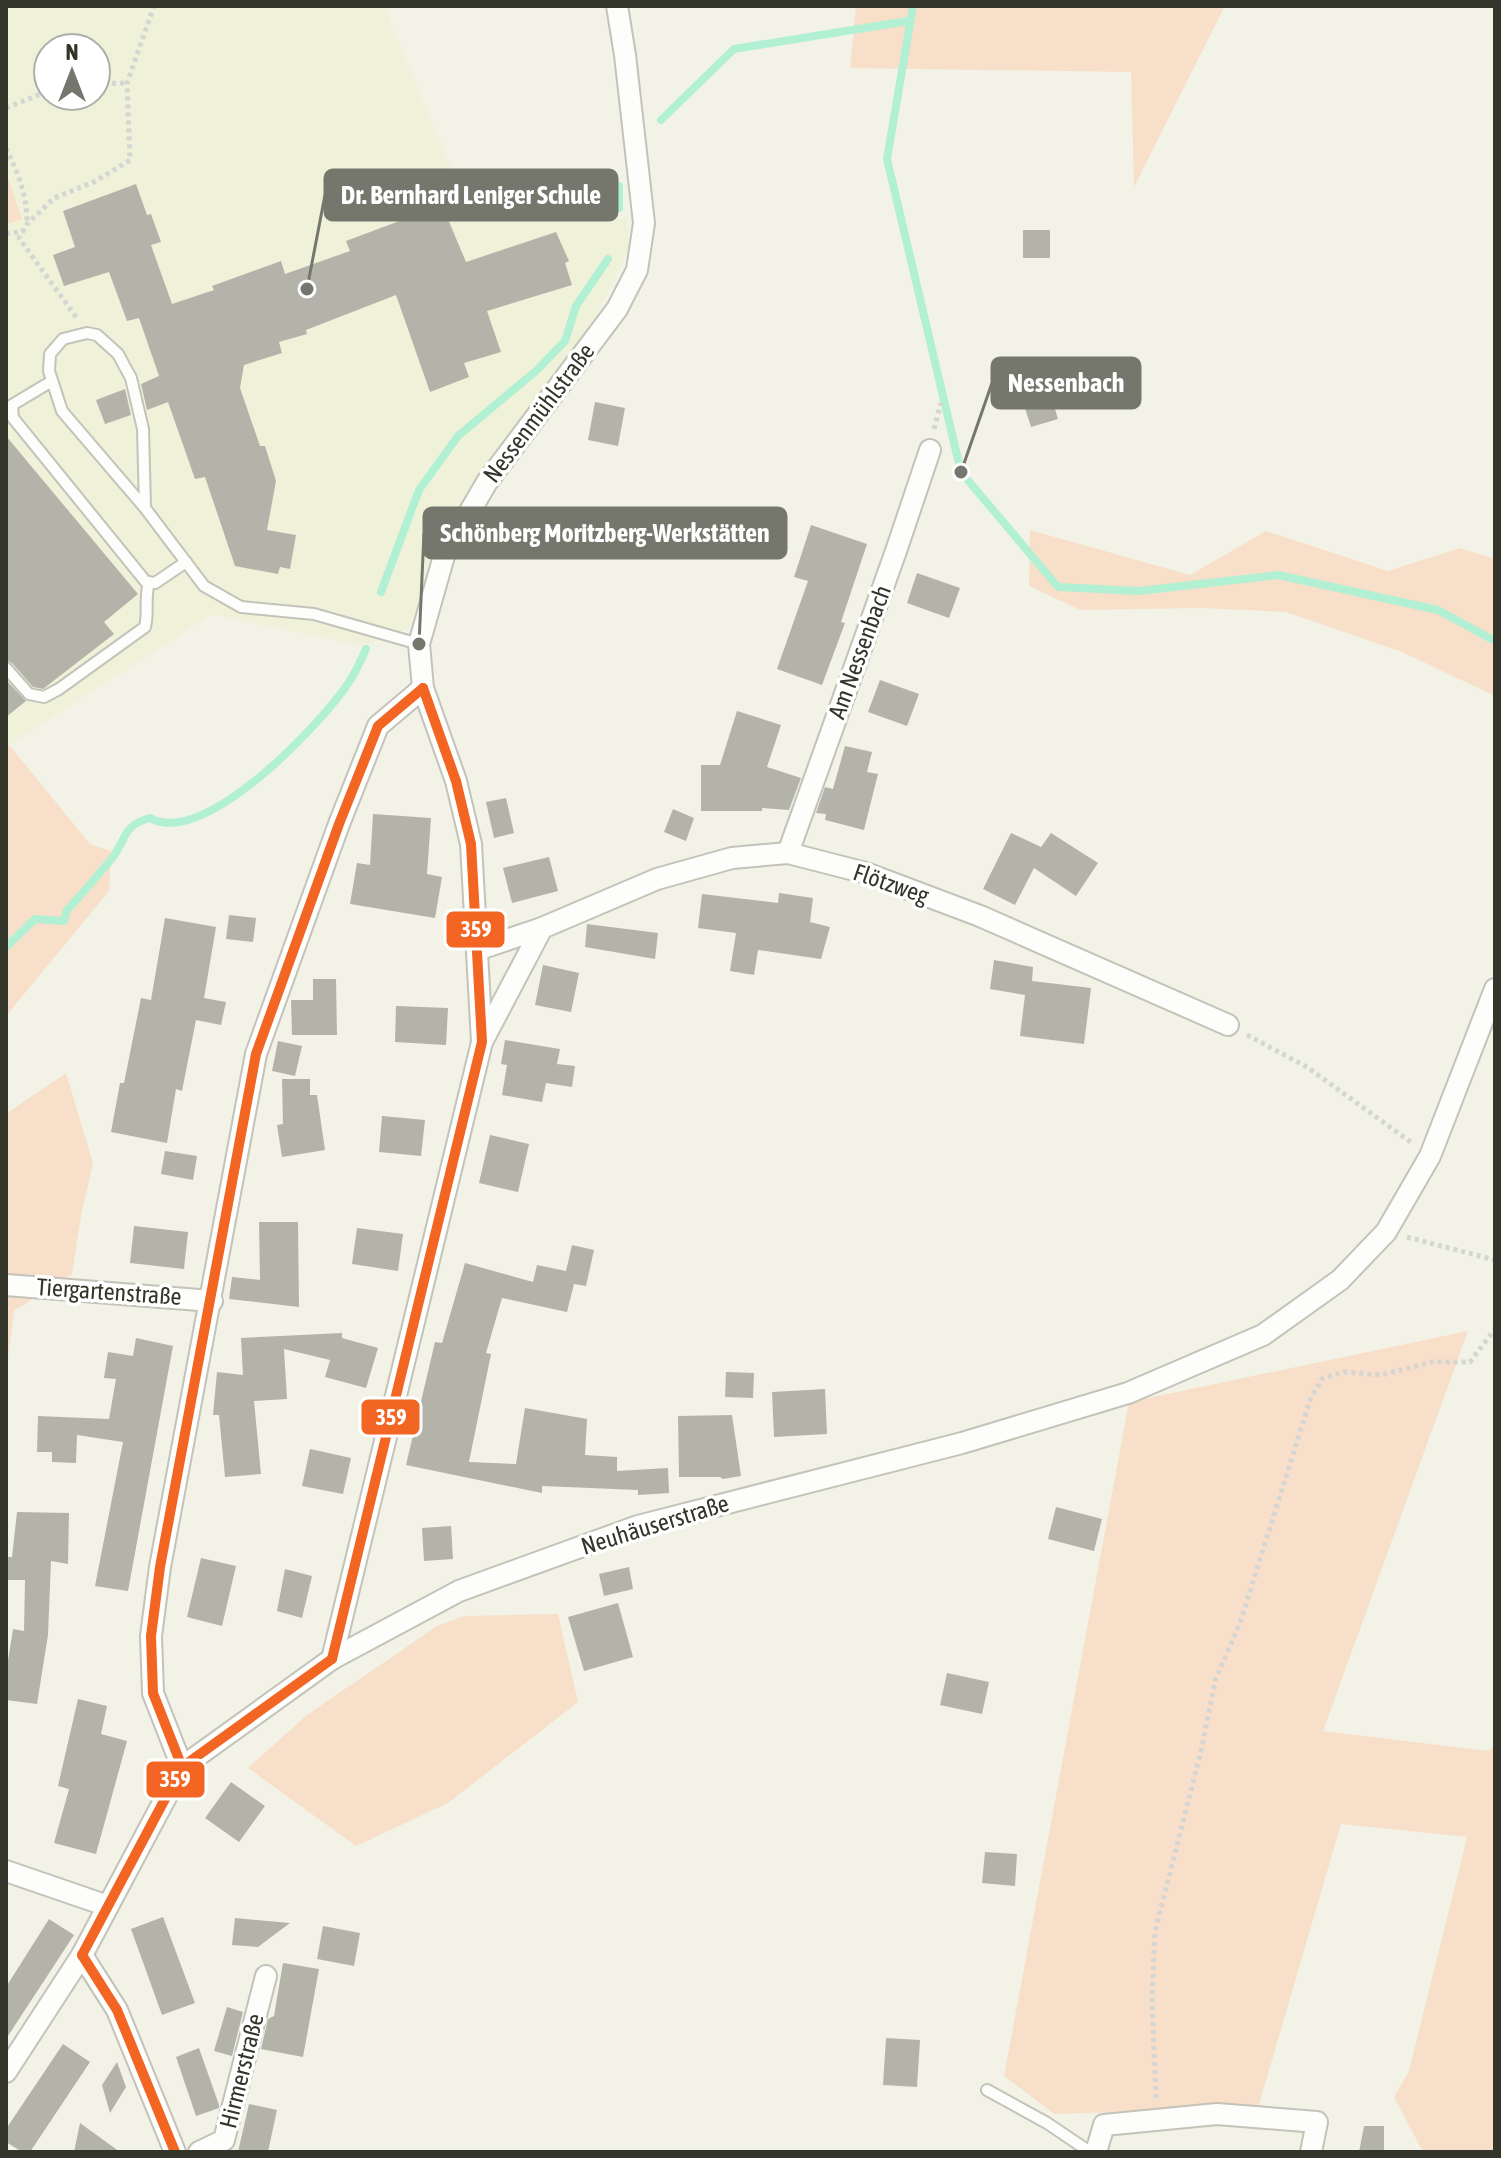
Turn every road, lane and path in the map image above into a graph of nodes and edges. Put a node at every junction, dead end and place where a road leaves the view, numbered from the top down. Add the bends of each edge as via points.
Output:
1 (154, 6) edge
2 (617, 6) edge
3 (112, 83) edge
4 (127, 83) junction
5 (32, 97) edge
6 (6, 108) edge
7 (6, 148) edge
8 (27, 224) junction
9 (23, 231) junction
10 (6, 234) edge
11 (87, 333) junction
12 (52, 381) junction
13 (9, 403) edge
14 (930, 450) dead end
15 (145, 508) junction
16 (186, 562) junction
17 (149, 582) junction
18 (419, 644) junction
19 (6, 668) edge
20 (423, 688) junction
21 (788, 853) junction
22 (542, 928) junction
23 (477, 950) junction
24 (1495, 989) edge
25 (1228, 1025) joint
26 (482, 1042) junction
27 (1430, 1156) junction
28 (1386, 1232) junction
29 (1495, 1260) edge
30 (6, 1285) edge
31 (212, 1301) junction
32 (1495, 1329) edge
33 (332, 1659) junction
34 (182, 1767) junction
35 (6, 1871) edge
36 (108, 1906) junction
37 (82, 1955) junction
38 (266, 1976) dead end
39 (6, 2072) edge
40 (987, 2090) dead end
41 (1158, 2119) junction
42 (175, 2152) edge
43 (199, 2152) edge
44 (1090, 2152) edge
45 (1096, 2152) edge
46 (1311, 2152) edge

1 - 4 path
2 - 18 street, Nessenmühlstraße via 644,223 637,270 617,309 487,482 444,556
3 - 4 path
4 - 8 path via 130,160 54,198
5 - 6 path
7 - 8 path via 27,202
8 - 9 path
9 - 10 path
9 - 11 path via 19,238
11 - 12 lane via 63,339 50,354
11 - 15 lane via 118,354 131,378 143,429
12 - 13 lane
12 - 15 lane via 62,411
13 - 17 lane via 13,418
14 - 21 street, Am Nessenbach
15 - 16 lane
16 - 17 lane
16 - 18 lane via 204,586 241,607 314,614
17 - 19 lane via 145,627 59,689 44,697 29,694
18 - 20 street, Nessenmühlstraße
20 - 23 street, Nessenmühlstraße via 456,781 471,844
20 - 31 street via 378,726 273,1004 256,1054
21 - 22 street, Flötzweg via 732,858 657,879
21 - 25 street, Flötzweg via 866,873 980,916
22 - 23 street, Flötzweg
22 - 26 street
23 - 26 street, Nessenmühlstraße
24 - 27 street, Neuhäuserstraße
25 - 27 path via 1307,1067
26 - 33 street, Nessenmühlstraße
27 - 28 street, Neuhäuserstraße
28 - 29 path
28 - 33 street, Neuhäuserstraße via 1340,1280 1263,1335 1128,1393 962,1443 638,1526 459,1591
30 - 31 street, Tiergartenstraße
31 - 34 street via 151,1636 153,1693
32 - 41 path via 1470,1362 1432,1362 1381,1375 1344,1372 1323,1378 1311,1397 1245,1608 1216,1678 1155,1931 1152,2000
33 - 34 street, Neuhäuserstraße
34 - 36 street, Neuhäuserstraße
35 - 36 street
36 - 37 street, Neuhäuserstraße
37 - 39 street, Neuhäuserstraße
37 - 42 street via 117,2010
38 - 43 street, Hirmerstraße via 224,2140
40 - 44 lane
41 - 45 street via 1104,2125
41 - 46 street via 1217,2114 1317,2122

